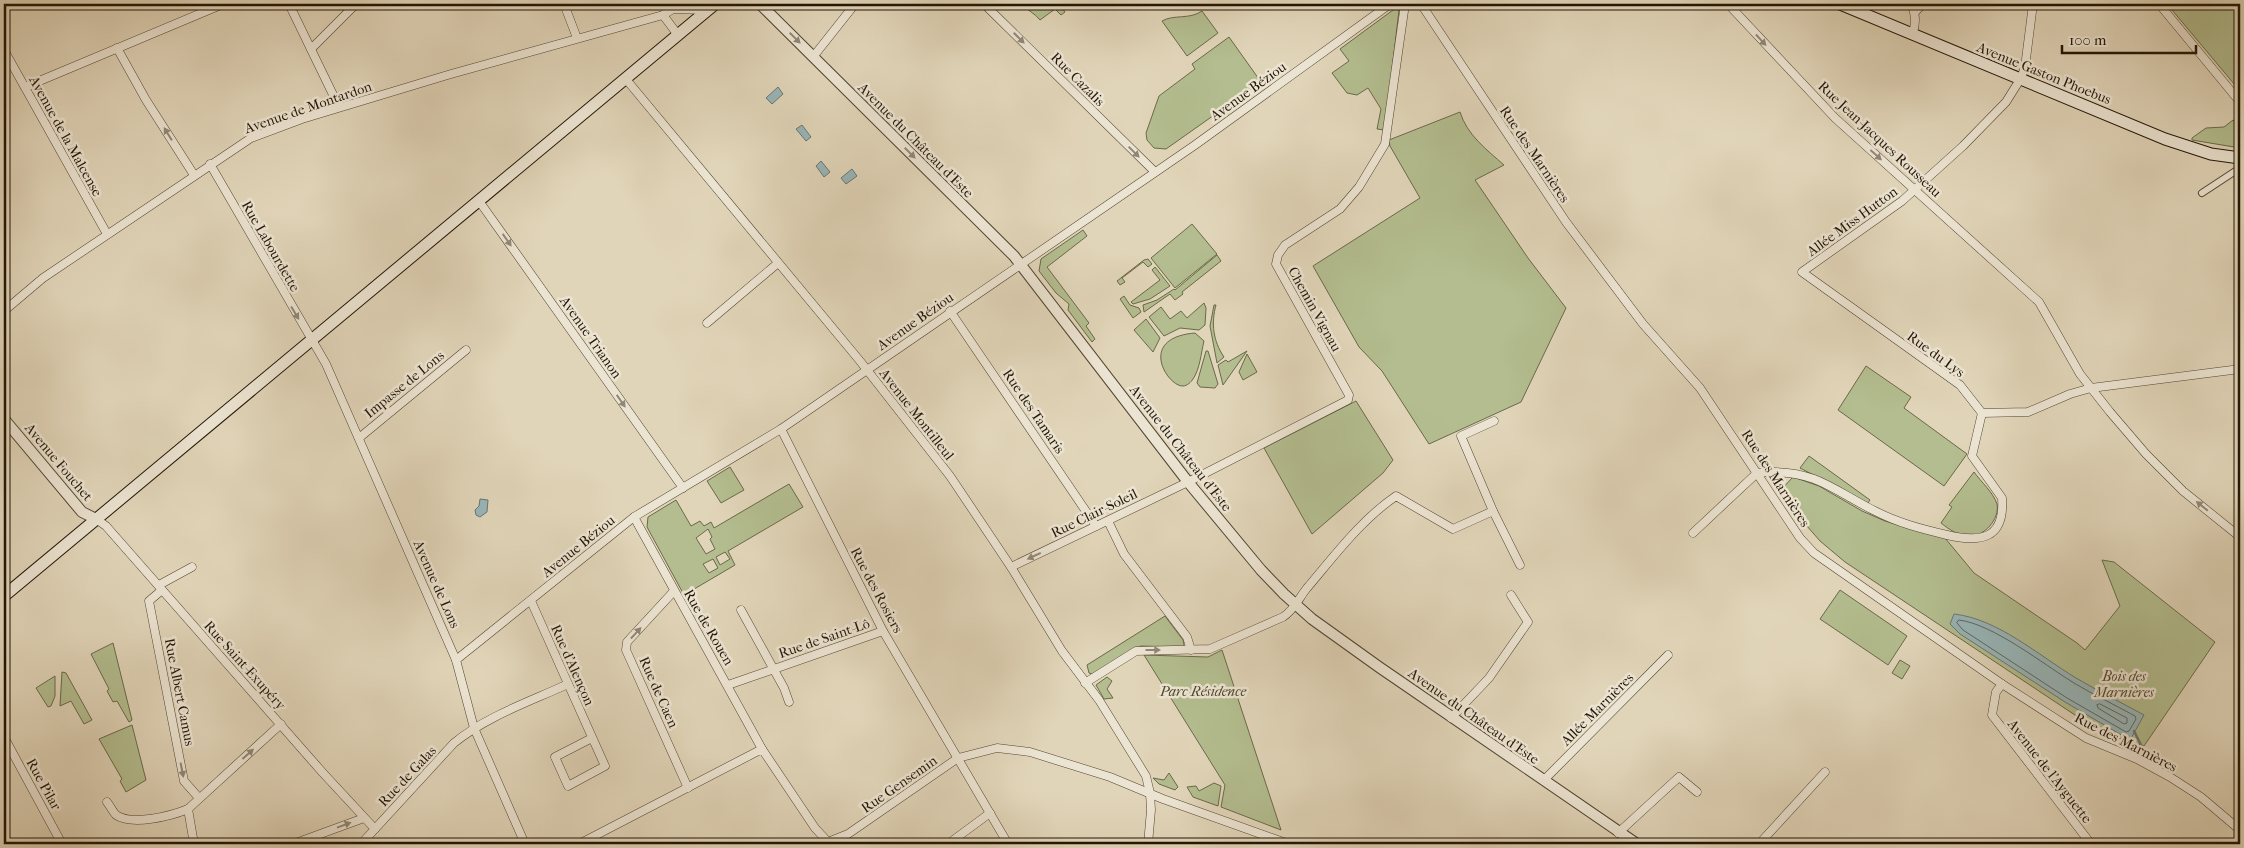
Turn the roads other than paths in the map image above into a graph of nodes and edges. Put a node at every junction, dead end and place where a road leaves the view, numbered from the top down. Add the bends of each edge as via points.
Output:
1 (224, 4) edge
2 (289, 4) edge
3 (356, 4) edge
4 (564, 4) edge
5 (760, 4) edge
6 (855, 4) edge
7 (984, 4) edge
8 (1390, 4) edge
9 (1402, 4) edge
10 (1421, 4) edge
11 (1728, 4) edge
12 (1840, 4) edge
13 (1911, 4) edge
14 (1923, 4) edge
15 (2033, 4) edge
16 (2159, 4) edge
17 (711, 7) edge
18 (1915, 12) junction
19 (663, 15) junction
20 (1912, 33) junction
21 (678, 35) junction
22 (577, 38) junction
23 (118, 48) junction
24 (311, 49) junction
25 (4, 50) edge
26 (813, 57) junction
27 (625, 78) junction
28 (2021, 78) junction
29 (25, 87) junction
30 (2240, 102) edge
31 (340, 108) junction
32 (2240, 158) edge
33 (210, 164) junction
34 (2240, 168) edge
35 (1155, 172) junction
36 (194, 175) junction
37 (1915, 190) junction
38 (2202, 192) dead end
39 (479, 201) junction
40 (107, 234) junction
41 (778, 263) junction
42 (1020, 263) junction
43 (1802, 272) joint
44 (4, 311) edge
45 (950, 311) junction
46 (708, 323) dead end
47 (312, 339) junction
48 (466, 350) dead end
49 (2240, 369) edge
50 (867, 370) junction
51 (2091, 388) junction
52 (1982, 413) junction
53 (4, 419) edge
54 (1494, 421) dead end
55 (781, 430) junction
56 (359, 438) junction
57 (1757, 473) junction
58 (1188, 482) junction
59 (683, 488) junction
60 (1493, 511) junction
61 (634, 517) junction
62 (96, 519) junction
63 (1108, 521) junction
64 (1096, 526) junction
65 (1693, 533) dead end
66 (2240, 537) edge
67 (1520, 565) dead end
68 (1011, 567) junction
69 (192, 568) dead end
70 (160, 588) junction
71 (674, 591) junction
72 (1511, 595) dead end
73 (4, 596) edge
74 (531, 601) junction
75 (1296, 604) junction
76 (740, 610) dead end
77 (883, 631) junction
78 (1191, 650) junction
79 (1668, 655) dead end
80 (456, 660) junction
81 (773, 668) junction
82 (1085, 683) junction
83 (568, 684) junction
84 (2002, 684) junction
85 (728, 686) junction
86 (789, 702) dead end
87 (1451, 718) junction
88 (281, 724) junction
89 (474, 728) junction
90 (4, 736) edge
91 (592, 738) junction
92 (762, 749) junction
93 (958, 758) junction
94 (1825, 772) dead end
95 (1544, 780) junction
96 (688, 788) junction
97 (1697, 792) dead end
98 (1150, 793) junction
99 (199, 798) junction
100 (107, 802) dead end
101 (188, 809) junction
102 (990, 813) junction
103 (364, 818) junction
104 (375, 829) junction
105 (2240, 830) edge
106 (1618, 833) junction
107 (62, 844) edge
108 (194, 844) edge
109 (293, 844) edge
110 (361, 844) edge
111 (525, 844) edge
112 (579, 844) edge
113 (828, 844) edge
114 (948, 844) edge
115 (1008, 844) edge
116 (1148, 844) edge
117 (1289, 844) edge
118 (1636, 844) edge
119 (1759, 844) edge
120 (2091, 844) edge

1 - 23 street
2 - 24 street
3 - 24 street
4 - 22 street
5 -> 26 street, Avenue du Château d'Este
6 - 26 street
7 -> 35 street, Rue Cazalis
8 - 35 street, Avenue Béziou
9 - 58 street, Chemin Vignau via 1404,11 1385,144 1359,187 1340,209 1285,245 1276,264 1348,400
10 - 57 street, Rue des Marnières via 1566,222 1643,324 1700,388
11 -> 37 street, Rue Jean-Jacques Rousseau via 1835,118
12 - 20 main road, Avenue Gaston Phoebus
13 - 18 street
14 - 18 street
15 - 28 street, Allée Miss Hutton
16 - 30 street
17 - 19 street, Avenue de Montardon via 673,9
17 - 21 main road
18 - 20 street via 1916,25
19 - 21 street
19 - 22 street, Avenue de Montardon
20 - 28 main road, Avenue Gaston Phoebus
21 - 27 main road
22 - 31 street, Avenue de Montardon
23 - 29 street
36 -> 23 street via 146,100
24 - 31 street
25 - 29 street, Avenue de la Malcense
26 -> 42 street, Avenue du Château d'Este
27 - 39 main road
27 - 41 street, Avenue Montilleul
28 - 32 main road, Avenue Gaston Phoebus via 2165,139 2211,154
28 - 37 street, Allée Miss Hutton via 2006,102 1989,120
29 - 40 street, Avenue de la Malcense
31 - 33 street, Avenue de Montardon via 251,138
33 - 36 street, Avenue de Montardon
33 -> 47 street, Rue Labourdette
34 - 38 street
35 - 42 street, Avenue Béziou
36 - 40 street, Avenue de Montardon
37 - 43 street, Allée Miss Hutton
37 - 51 street, Rue Jean-Jacques Rousseau via 2039,302
39 - 47 main road
39 -> 59 street, Avenue Trianon
40 - 44 street, Avenue de Montardon via 43,278
41 - 46 street
41 - 50 street, Avenue Montilleul
42 - 45 street, Avenue Béziou
42 - 58 street, Avenue du Château d'Este
43 - 52 street, Rue du Lys via 1960,385
45 - 50 street, Avenue Béziou
45 - 64 street, Rue des Tamaris
47 - 56 street, Avenue de Lons
47 - 62 main road
48 - 56 street, Impasse de Lons
49 - 51 street
50 - 55 street, Avenue Béziou
50 - 68 street, Avenue Montilleul via 950,476
51 - 52 street via 2028,412
66 -> 51 street, Rue Jean-Jacques Rousseau via 2183,491 2146,454
52 - 57 street via 1972,456 2002,498 2002,506 2001,521 1997,527 1977,539 1963,539 1898,522 1813,479 1780,471
53 - 62 street, Avenue Fouchet via 82,512
54 - 60 street via 1461,436
55 - 59 street, Avenue Béziou
55 - 77 street, Rue des Rosiers
56 - 80 street, Avenue de Lons
57 - 65 street
57 - 84 street, Rue des Marnières via 1800,538 1814,553
58 - 63 street, Rue Clair-Soleil
58 - 75 street, Avenue du Château d'Este via 1261,570
59 - 61 street, Avenue Béziou
60 - 67 street
60 - 75 street via 1453,529 1396,496 1358,529
61 - 71 street, Rue de Rouen
61 - 74 street, Avenue Béziou
62 - 70 street, Rue Saint-Exupéry via 106,526
62 - 73 main road
63 - 64 street, Rue Clair-Soleil
63 - 78 street via 1124,554 1187,637
64 -> 68 street, Rue Clair-Soleil
68 - 82 street, Avenue Montilleul
69 - 70 street
70 - 88 street, Rue Saint-Exupéry
70 -> 99 street, Rue Albert Camus via 149,600 184,781
71 - 85 street, Rue de Rouen
96 -> 71 street, Rue de Caen via 626,650 627,642
72 - 87 street via 1528,622 1489,678
74 - 80 street, Avenue Béziou
74 - 83 street, Rue d'Alençon
75 - 78 street via 1283,617 1210,649
75 - 87 street, Avenue du Château d'Este via 1312,619
76 - 81 street, Rue de Saint-Lô
77 - 81 street, Rue de Saint-Lô
77 - 93 street, Rue des Rosiers
82 -> 78 street via 1140,650
79 - 95 street, Allée Marnières
80 - 89 street, Avenue de Lons
81 - 85 street, Rue de Saint-Lô
81 - 86 street, Rue de Saint-Lô
82 - 98 street, Avenue Montilleul via 1146,776
83 - 89 street, Rue de Galas
83 - 91 street, Rue d'Alençon
84 - 105 street, Rue des Marnières via 2086,738 2170,777 2201,797
84 - 120 street, Avenue de l'Ayguette via 1996,692 1992,716
85 - 92 street, Rue de Rouen
87 - 95 street, Avenue du Château d'Este
99 -> 88 street
88 - 103 street, Rue Saint-Exupéry
89 - 104 street, Rue de Galas via 454,743
89 - 111 street, Avenue de Lons
90 - 107 street, Rue Pilar
91 - 91 street, Rue d'Alençon via 605,766 568,786 555,757
92 - 96 street
92 - 113 street, Rue Gensemin
93 - 98 street, Rue Gensemin via 997,748 1030,752
93 - 102 street, Rue des Rosiers
93 - 113 street, Rue Gensemin via 848,834
94 - 119 street
95 - 106 street, Avenue du Château d'Este
96 - 112 street
97 - 106 street via 1679,777
98 - 116 street
98 - 117 street, Rue Gensemin
99 - 101 street
100 - 101 street via 116,815 131,821 178,814
101 - 108 street
102 - 114 street
102 - 115 street, Rue des Rosiers
103 - 104 street, Rue Saint-Exupéry
109 -> 103 street
104 - 110 street, Rue de Galas
106 - 118 street, Avenue du Château d'Este

